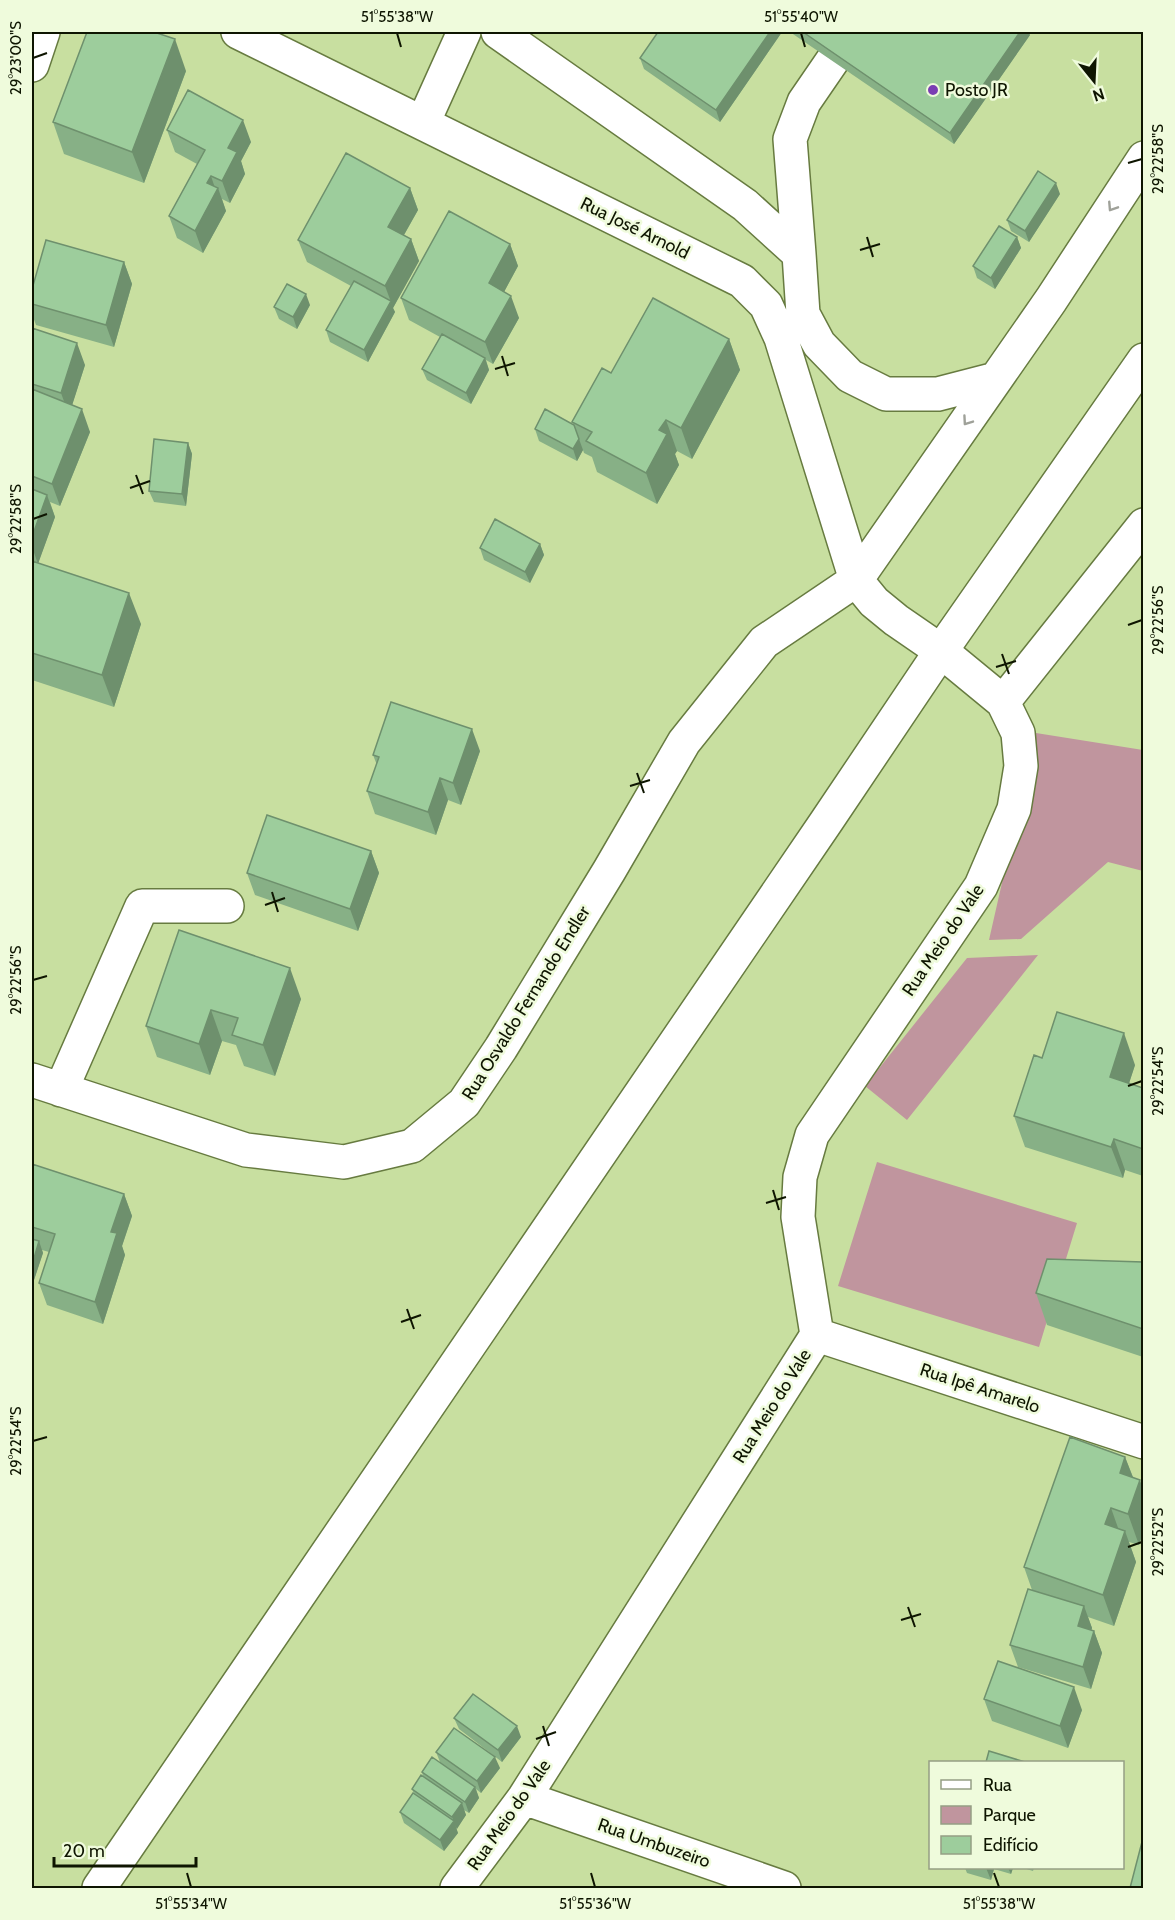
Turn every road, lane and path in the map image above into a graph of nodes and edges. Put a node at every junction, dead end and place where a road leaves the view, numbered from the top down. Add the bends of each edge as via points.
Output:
1 (43, 32) edge
2 (238, 32) edge
3 (464, 32) edge
4 (498, 32) edge
5 (852, 32) edge
6 (32, 65) edge
7 (423, 123) junction
8 (1143, 158) edge
9 (798, 254) junction
10 (1143, 360) edge
11 (996, 380) junction
12 (1143, 525) edge
13 (856, 580) junction
14 (941, 651) junction
15 (1003, 702) junction
16 (226, 906) dead end
17 (46, 1085) edge
18 (817, 1335) junction
19 (1143, 1442) edge
20 (524, 1798) junction
21 (99, 1888) edge
22 (457, 1888) edge
23 (784, 1888) edge

1 - 6 street
2 - 7 street, Rua José Arnold
3 - 7 street
4 - 9 street via 745,204
5 - 9 street via 804,102 790,139
7 - 13 street, Rua José Arnold via 742,281 766,305 781,338
8 -> 11 street
9 - 11 street via 803,314 819,344 850,376 886,394 938,394
10 - 14 street
11 -> 13 street
12 - 15 street
13 - 14 street, Rua Meio do Vale via 882,608
13 - 17 street, Rua Osvaldo Fernando Endler via 764,642 684,742 609,871 464,1103 412,1146 344,1162 246,1150
14 - 15 street, Rua Meio do Vale
14 - 21 street
15 - 18 street, Rua Meio do Vale via 1018,733 1021,766 1014,808 986,875 809,1145 800,1177 798,1217
16 - 17 street via 142,906
18 - 19 street, Rua Ipê Amarelo
18 - 20 street, Rua Meio do Vale
20 - 22 street, Rua Meio do Vale
20 - 23 street, Rua Umbuzeiro

